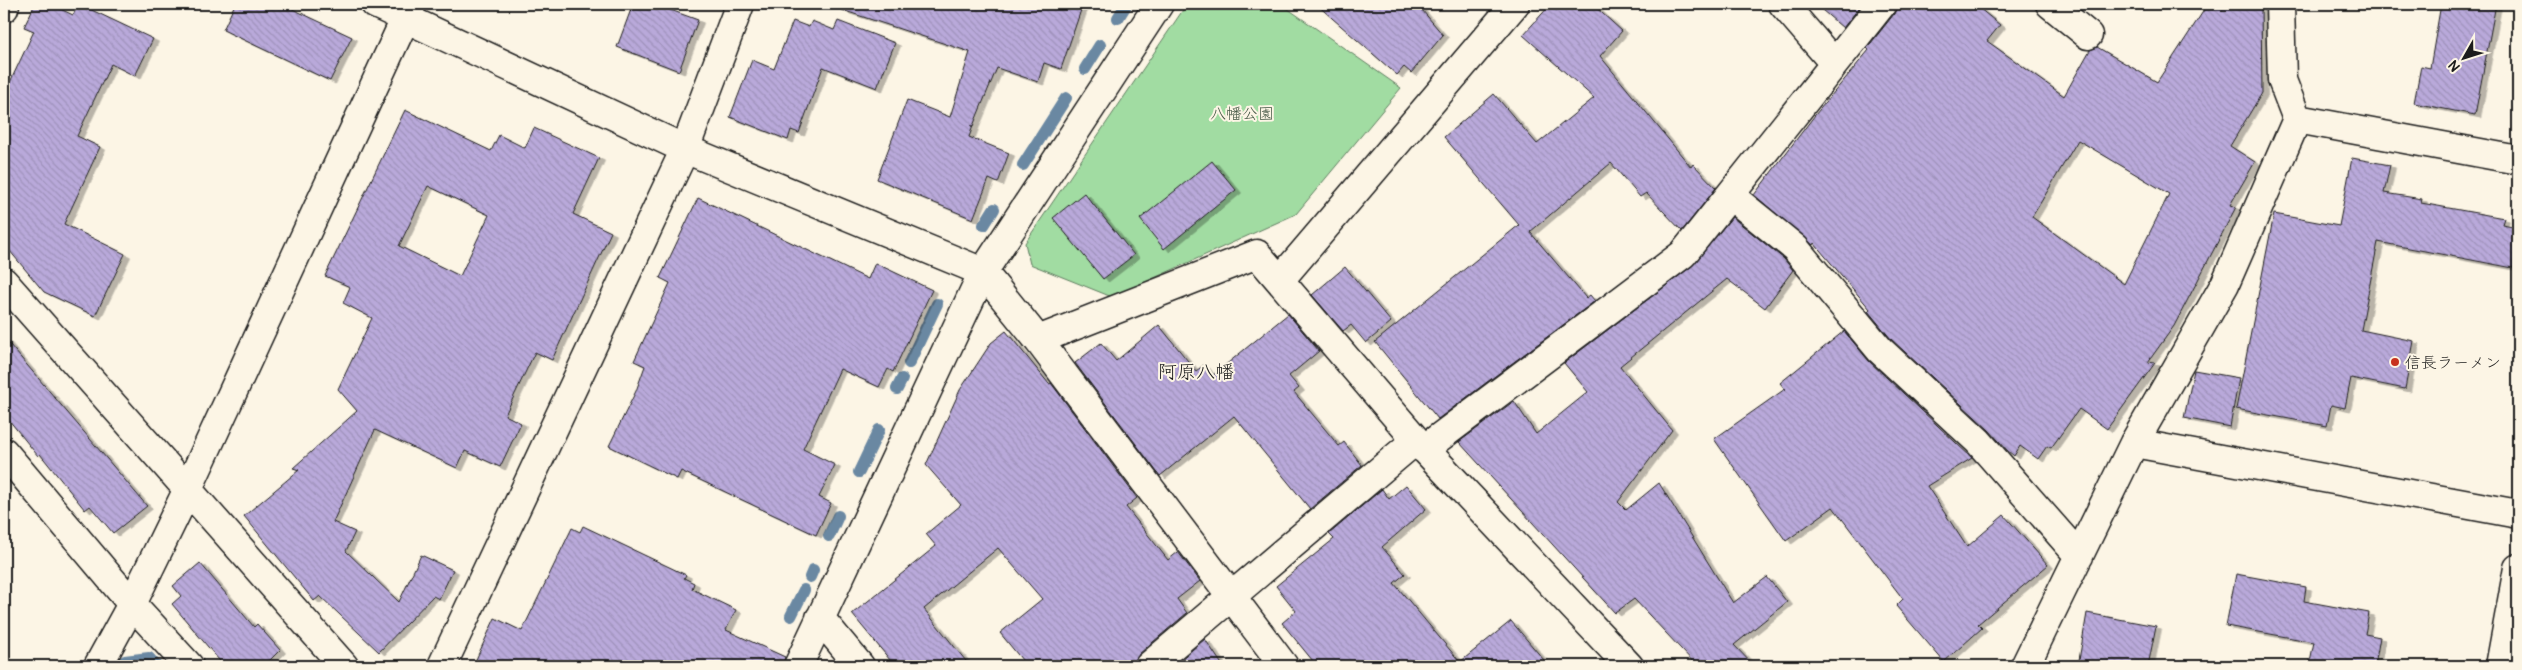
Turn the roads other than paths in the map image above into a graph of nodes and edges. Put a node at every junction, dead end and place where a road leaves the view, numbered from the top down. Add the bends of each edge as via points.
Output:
1 (5, 4) edge
2 (375, 4) edge
3 (740, 4) edge
4 (1159, 4) edge
5 (1515, 4) edge
6 (1783, 4) edge
7 (1882, 4) edge
8 (2050, 4) edge
9 (2280, 4) edge
10 (4, 8) edge
11 (409, 10) edge
12 (2088, 35) dead end
13 (1834, 63) junction
14 (2296, 119) junction
15 (684, 149) junction
16 (2518, 160) edge
17 (1731, 196) junction
18 (983, 272) junction
19 (1280, 280) junction
20 (4, 282) edge
21 (1038, 340) junction
22 (2134, 443) junction
23 (1420, 444) junction
24 (4, 452) edge
25 (188, 489) junction
26 (2518, 514) edge
27 (2079, 556) junction
28 (2518, 568) edge
29 (1231, 596) junction
30 (132, 604) junction
31 (820, 618) junction
32 (98, 666) edge
33 (189, 666) edge
34 (344, 666) edge
35 (442, 666) edge
36 (798, 666) edge
37 (860, 666) edge
38 (1149, 666) edge
39 (1284, 666) edge
40 (1629, 666) edge
41 (2025, 666) edge
42 (2500, 666) edge

1 - 10 street
2 - 11 street
3 - 15 street
4 - 18 street
5 - 19 street
6 - 13 street
7 - 13 street
8 - 12 street
9 - 14 street via 2282,80
11 - 15 street
11 - 25 street
13 - 17 street
14 - 16 street
14 - 22 street via 2224,284
15 - 18 street
15 - 35 street
17 - 23 street via 1683,254
17 - 27 street via 1795,248 1880,350 1978,441
18 - 21 street
18 - 31 street
19 - 21 street via 1257,254
19 - 23 street
20 - 25 street
21 - 29 street
22 - 26 street
22 - 27 street
23 - 29 street
23 - 40 street
24 - 30 street
25 - 30 street
25 - 34 street
27 - 41 street
28 - 42 street
29 - 38 street
29 - 39 street
30 - 32 street
30 - 33 street
31 - 36 street
31 - 37 street

